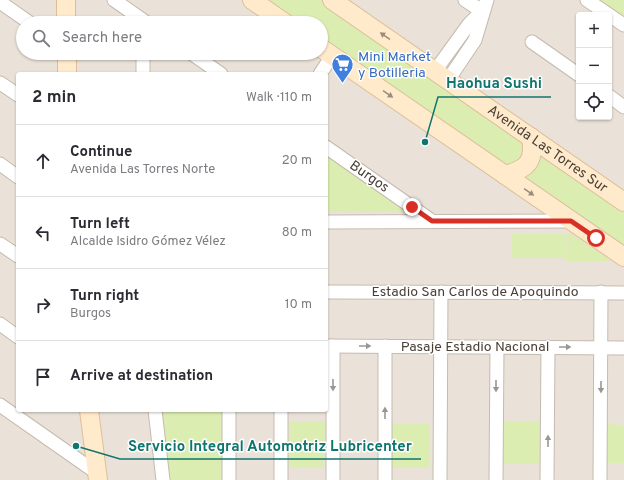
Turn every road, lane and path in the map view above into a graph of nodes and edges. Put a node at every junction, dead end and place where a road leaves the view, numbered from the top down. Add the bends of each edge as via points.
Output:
1 (66, 0) edge
2 (114, 0) edge
3 (252, 0) edge
4 (332, 0) edge
5 (465, 0) edge
6 (587, 0) edge
7 (0, 2) edge
8 (486, 4) edge
9 (20, 16) edge
10 (66, 16) edge
11 (136, 16) edge
12 (275, 16) edge
13 (624, 25) edge
14 (464, 31) junction
15 (475, 40) junction
16 (532, 42) dead end
17 (328, 53) edge
18 (66, 60) edge
19 (143, 60) edge
20 (198, 60) edge
21 (324, 60) edge
22 (208, 69) edge
23 (67, 72) edge
24 (143, 72) edge
25 (321, 72) edge
26 (576, 73) edge
27 (442, 76) junction
28 (0, 83) edge
29 (16, 95) edge
30 (612, 98) edge
31 (624, 107) edge
32 (531, 137) junction
33 (328, 148) edge
34 (0, 164) edge
35 (505, 175) junction
36 (16, 176) edge
37 (624, 202) edge
38 (432, 221) junction
39 (571, 221) junction
40 (328, 222) edge
41 (0, 244) edge
42 (16, 255) edge
43 (624, 257) edge
44 (328, 292) edge
45 (441, 292) junction
46 (601, 292) junction
47 (624, 293) edge
48 (0, 324) edge
49 (16, 336) edge
50 (330, 346) edge
51 (385, 346) junction
52 (441, 347) junction
53 (497, 347) junction
54 (548, 347) junction
55 (601, 348) junction
56 (624, 348) edge
57 (0, 406) edge
58 (89, 412) edge
59 (154, 412) edge
60 (229, 412) edge
61 (281, 412) edge
62 (97, 476) edge
63 (163, 480) edge
64 (229, 480) edge
65 (281, 480) edge
66 (333, 480) edge
67 (385, 480) edge
68 (440, 480) edge
69 (496, 480) edge
70 (547, 480) edge
71 (600, 480) edge

1 - 10 street
2 - 11 street
3 - 12 street
27 -> 4 street, Avenida Las Torres Sur
5 - 8 street via 477,7
6 - 13 street
7 - 9 street
8 - 14 street
8 - 15 street
14 - 15 street via 471,33
14 - 27 street
15 - 27 street
16 - 26 street
17 -> 35 street
18 - 23 street
19 - 24 street
20 - 22 street
21 - 25 street
27 - 32 street, Avenida Las Torres Sur
28 - 29 street
30 - 31 street
32 - 35 street via 532,156 528,164
32 - 37 street, Avenida Las Torres Sur
33 - 38 street, Burgos
34 - 36 street
35 -> 39 street
38 - 39 street
38 - 40 street
39 - 43 street
41 - 42 street
44 - 45 street, Estadio San Carlos de Apoquindo
45 - 46 street, Estadio San Carlos de Apoquindo
45 - 52 street
46 - 47 street, Estadio San Carlos de Apoquindo
46 - 55 street
48 - 49 street
50 -> 51 street, Pasaje Estadio Nacional
50 -> 66 street
51 - 52 street, Pasaje Estadio Nacional
67 -> 51 street
52 - 53 street, Pasaje Estadio Nacional
52 - 68 street
53 - 54 street, Pasaje Estadio Nacional
53 -> 69 street
54 -> 55 street, Pasaje Estadio Nacional
70 -> 54 street
55 - 56 street, Pasaje Estadio Nacional
55 -> 71 street
57 - 62 street
58 - 62 street
59 - 63 street
60 - 64 street
61 - 65 street

